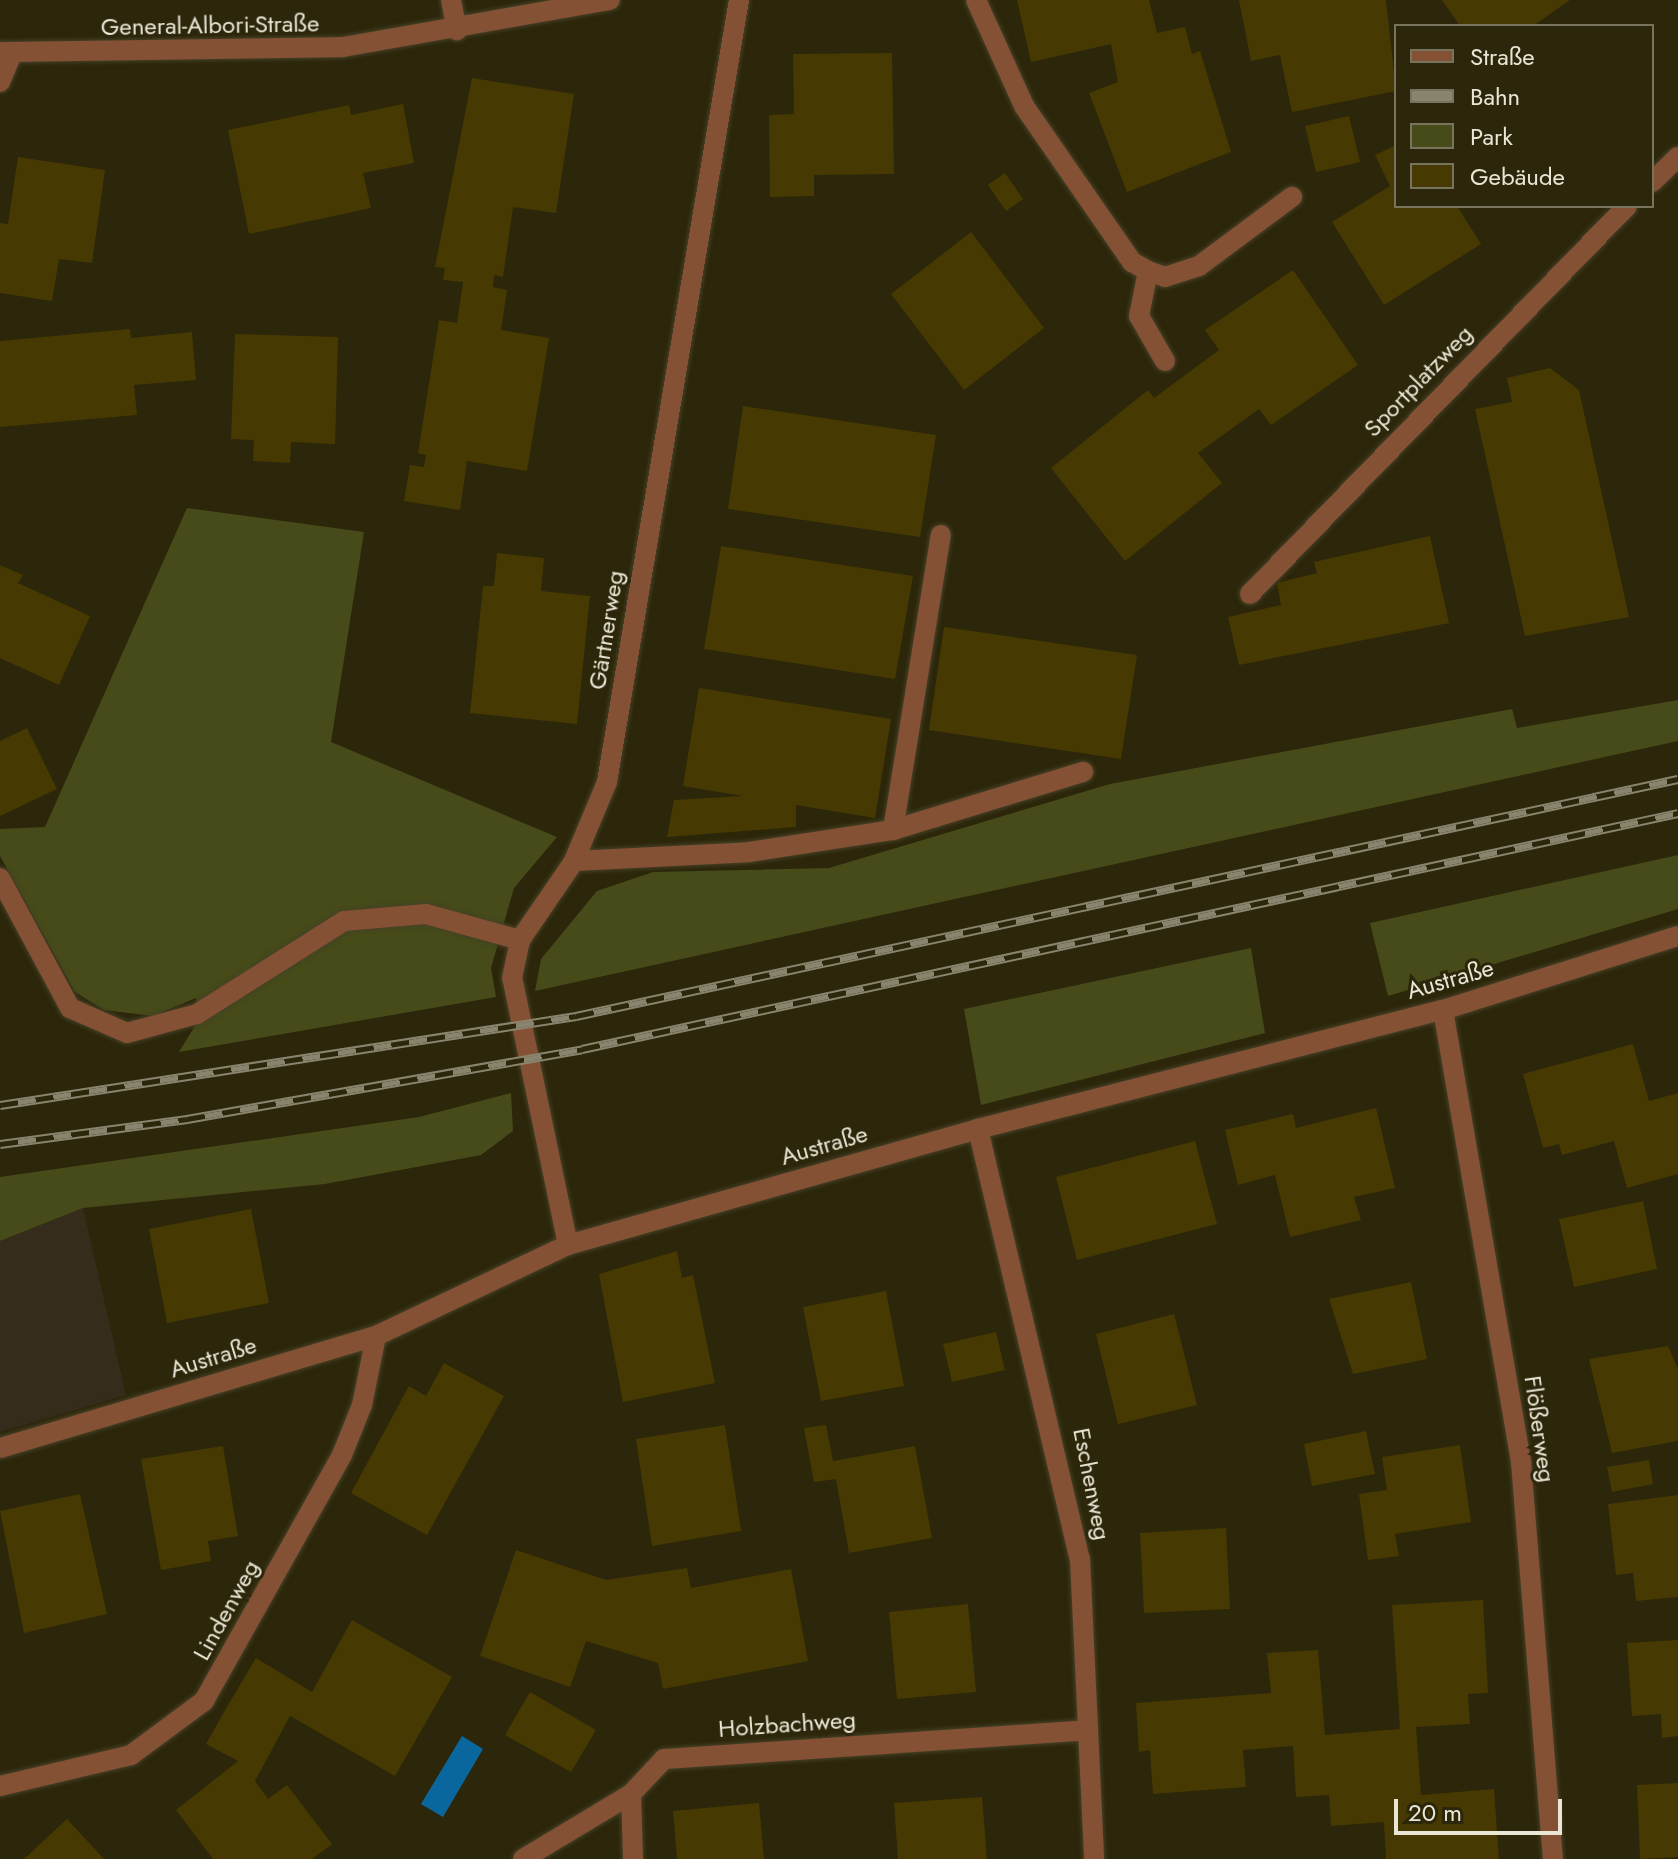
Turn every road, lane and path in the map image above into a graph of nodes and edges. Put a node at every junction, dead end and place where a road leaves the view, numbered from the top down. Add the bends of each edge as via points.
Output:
1 (451, 0) edge
2 (610, 0) edge
3 (739, 0) edge
4 (976, 0) edge
5 (457, 30) junction
6 (6, 54) edge
7 (0, 82) edge
8 (1678, 157) edge
9 (1654, 180) edge
10 (1292, 197) dead end
11 (1625, 208) edge
12 (1148, 271) junction
13 (1165, 361) dead end
14 (941, 535) dead end
15 (1250, 594) dead end
16 (1083, 772) dead end
17 (893, 830) junction
18 (574, 861) junction
19 (0, 878) edge
20 (1678, 936) edge
21 (520, 940) junction
22 (1443, 1010) junction
23 (978, 1129) junction
24 (568, 1245) junction
25 (376, 1336) junction
26 (0, 1448) edge
27 (1088, 1730) junction
28 (0, 1786) edge
29 (631, 1794) junction
30 (523, 1859) edge
31 (633, 1859) edge
32 (1094, 1859) edge
33 (1553, 1859) edge

1 - 5 street
2 - 5 street, General-Albori-Straße
3 - 18 street, Gärtnerweg via 607,782
4 - 12 street via 1024,106 1132,262
5 - 6 street, General-Albori-Straße via 343,47
6 - 7 street
8 - 9 street
10 - 12 street via 1199,266 1165,277
11 - 15 street, Sportplatzweg
12 - 13 street via 1139,316
14 - 17 street
16 - 17 street
17 - 18 street via 749,852
18 - 21 street, Gärtnerweg
19 - 21 street via 70,1008 127,1033 197,1014 344,921 426,914
20 - 22 street, Austraße
21 - 24 street, Gärtnerweg via 512,978
22 - 23 street, Austraße
22 - 33 street, Flößerweg via 1521,1462
23 - 24 street, Austraße
23 - 27 street, Eschenweg via 1080,1559
24 - 25 street, Austraße
25 - 26 street, Austraße
25 - 28 street, Lindenweg via 362,1405 342,1455 204,1701 131,1755
27 - 29 street, Holzbachweg via 664,1759
27 - 32 street, Eschenweg
29 - 30 street, Holzbachweg
29 - 31 street

